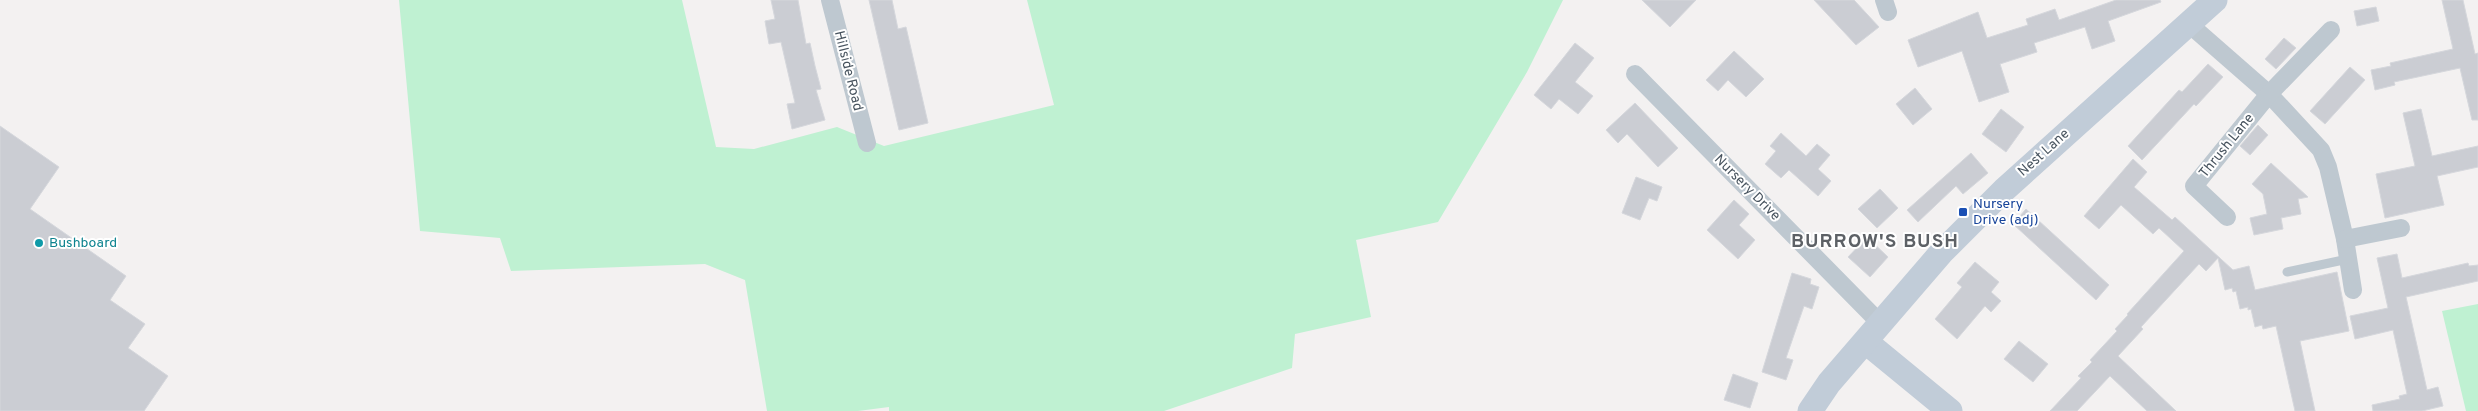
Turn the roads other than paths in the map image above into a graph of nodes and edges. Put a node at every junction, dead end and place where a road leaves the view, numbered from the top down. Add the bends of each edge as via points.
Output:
1 (830, 0) edge
2 (2215, 0) edge
3 (2189, 24) junction
4 (2331, 30) dead end
5 (1635, 74) dead end
6 (2269, 94) junction
7 (867, 143) dead end
8 (2227, 217) dead end
9 (2401, 228) dead end
10 (2345, 239) junction
11 (2348, 258) junction
12 (2287, 272) dead end
13 (2353, 290) dead end
14 (1873, 332) junction
15 (1810, 411) edge
16 (1950, 411) edge

1 - 7 street, Hillside Road
2 - 3 street, Nest Lane
3 - 6 street
3 - 14 street, Nest Lane via 2004,190 1942,253
4 - 6 street, Thrush Lane
5 - 14 street, Nursery Drive
6 - 8 street, Thrush Lane via 2194,186
6 - 10 street via 2324,154
9 - 10 street
10 - 11 street
11 - 12 lane
11 - 13 street
14 - 15 street, Nest Lane via 1829,383
14 - 16 street

